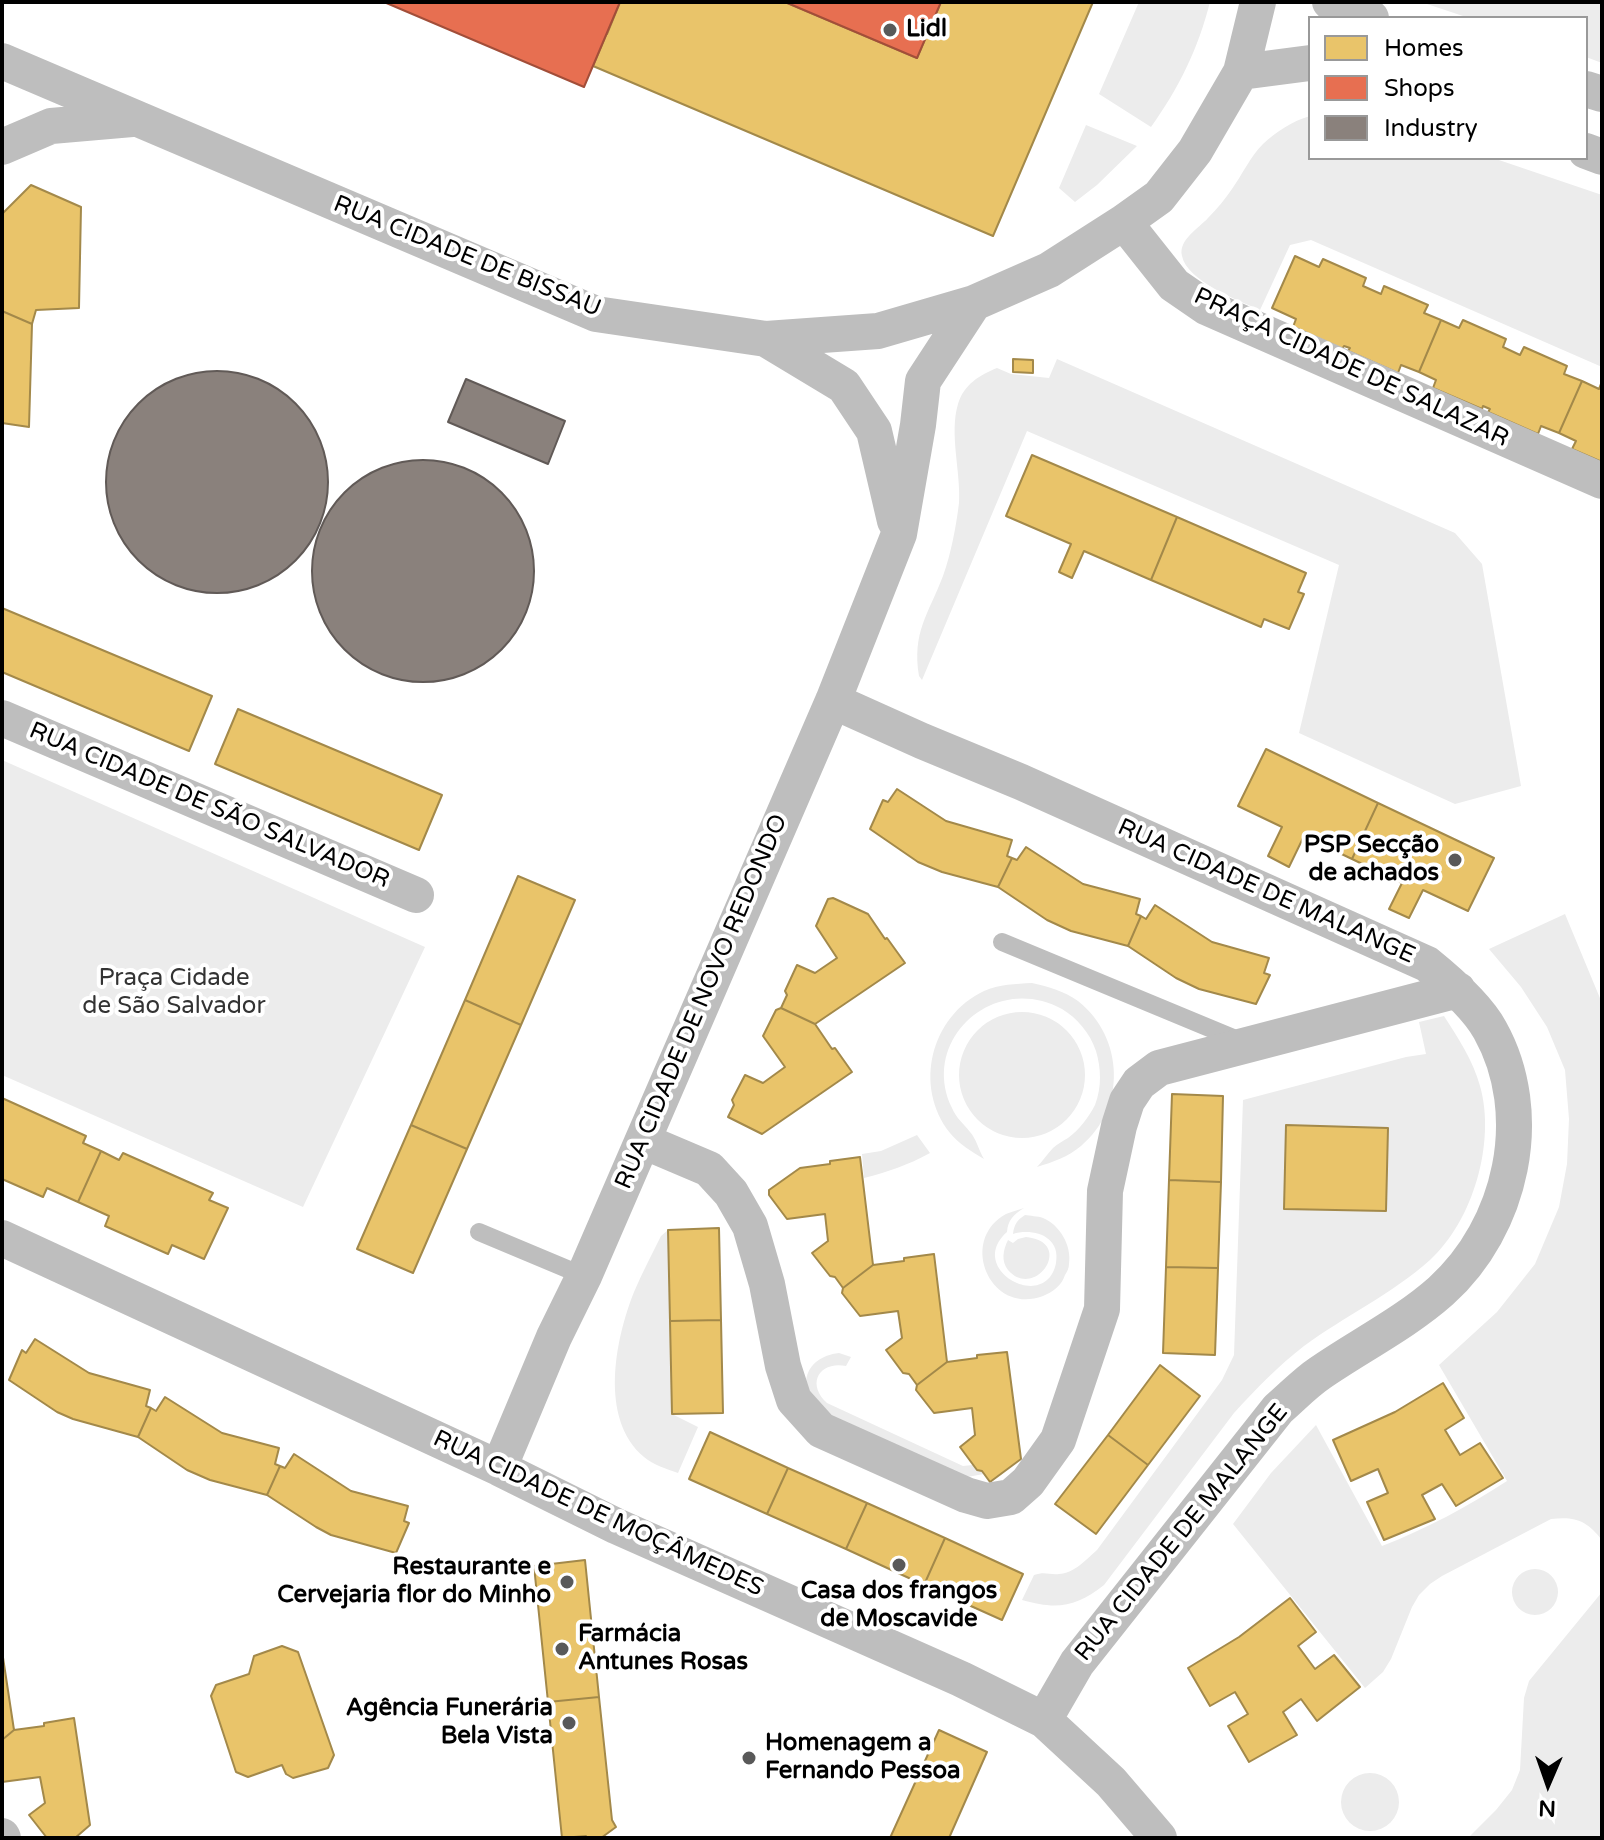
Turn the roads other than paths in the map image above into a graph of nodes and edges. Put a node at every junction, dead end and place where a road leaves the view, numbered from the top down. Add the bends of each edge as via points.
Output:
1 (1258, 2) edge
2 (1330, 2) edge
3 (1365, 16) edge
4 (2, 61) edge
5 (1308, 63) edge
6 (1241, 72) junction
7 (137, 119) junction
8 (2, 147) edge
9 (1124, 222) junction
10 (974, 303) junction
11 (766, 339) junction
12 (1602, 481) edge
13 (899, 534) junction
14 (833, 701) junction
15 (2, 718) edge
16 (416, 895) dead end
17 (1002, 942) dead end
18 (1458, 990) junction
19 (1250, 1044) junction
20 (643, 1141) junction
21 (479, 1232) dead end
22 (2, 1238) edge
23 (584, 1276) junction
24 (499, 1468) junction
25 (1044, 1720) junction
26 (1159, 1838) edge

1 - 6 street, RUA CIDADE DE BISSAU
2 - 3 street
4 - 7 street, RUA CIDADE DE BISSAU
5 - 6 street
6 - 9 street, RUA CIDADE DE BISSAU via 1195,151 1159,197
7 - 8 street via 51,126
7 - 11 street, RUA CIDADE DE BISSAU via 596,314
9 - 10 street, RUA CIDADE DE BISSAU via 1049,270
9 - 12 street, PRAÇA CIDADE DE SALAZAR via 1174,285 1206,307
10 - 11 street, RUA CIDADE DE BISSAU via 878,331
10 - 13 street, RUA CIDADE DE NOVO REDONDO via 923,381
11 - 13 street via 844,386 874,431
13 - 14 street, RUA CIDADE DE NOVO REDONDO
14 - 18 street, RUA CIDADE DE MALANGE via 1427,964
14 - 20 street, RUA CIDADE DE NOVO REDONDO
15 - 16 street, RUA CIDADE DE SÃO SALVADOR
17 - 19 lane
18 - 19 street
18 - 25 street, RUA CIDADE DE MALANGE via 1490,1028 1508,1076 1515,1122 1511,1168 1474,1254 1441,1291 1316,1375 1278,1409 1077,1663
19 - 20 street via 1159,1068 1127,1101 1105,1191 1102,1309 1058,1440 1011,1497 987,1501 821,1430 794,1400 750,1226 731,1193 709,1169
20 - 23 street, RUA CIDADE DE NOVO REDONDO
21 - 23 lane
22 - 24 street, RUA CIDADE DE MOÇÂMEDES
23 - 24 street, RUA CIDADE DE NOVO REDONDO
24 - 25 street, RUA CIDADE DE MOÇÂMEDES
25 - 26 street, RUA CIDADE DE MOÇÂMEDES via 1111,1782

